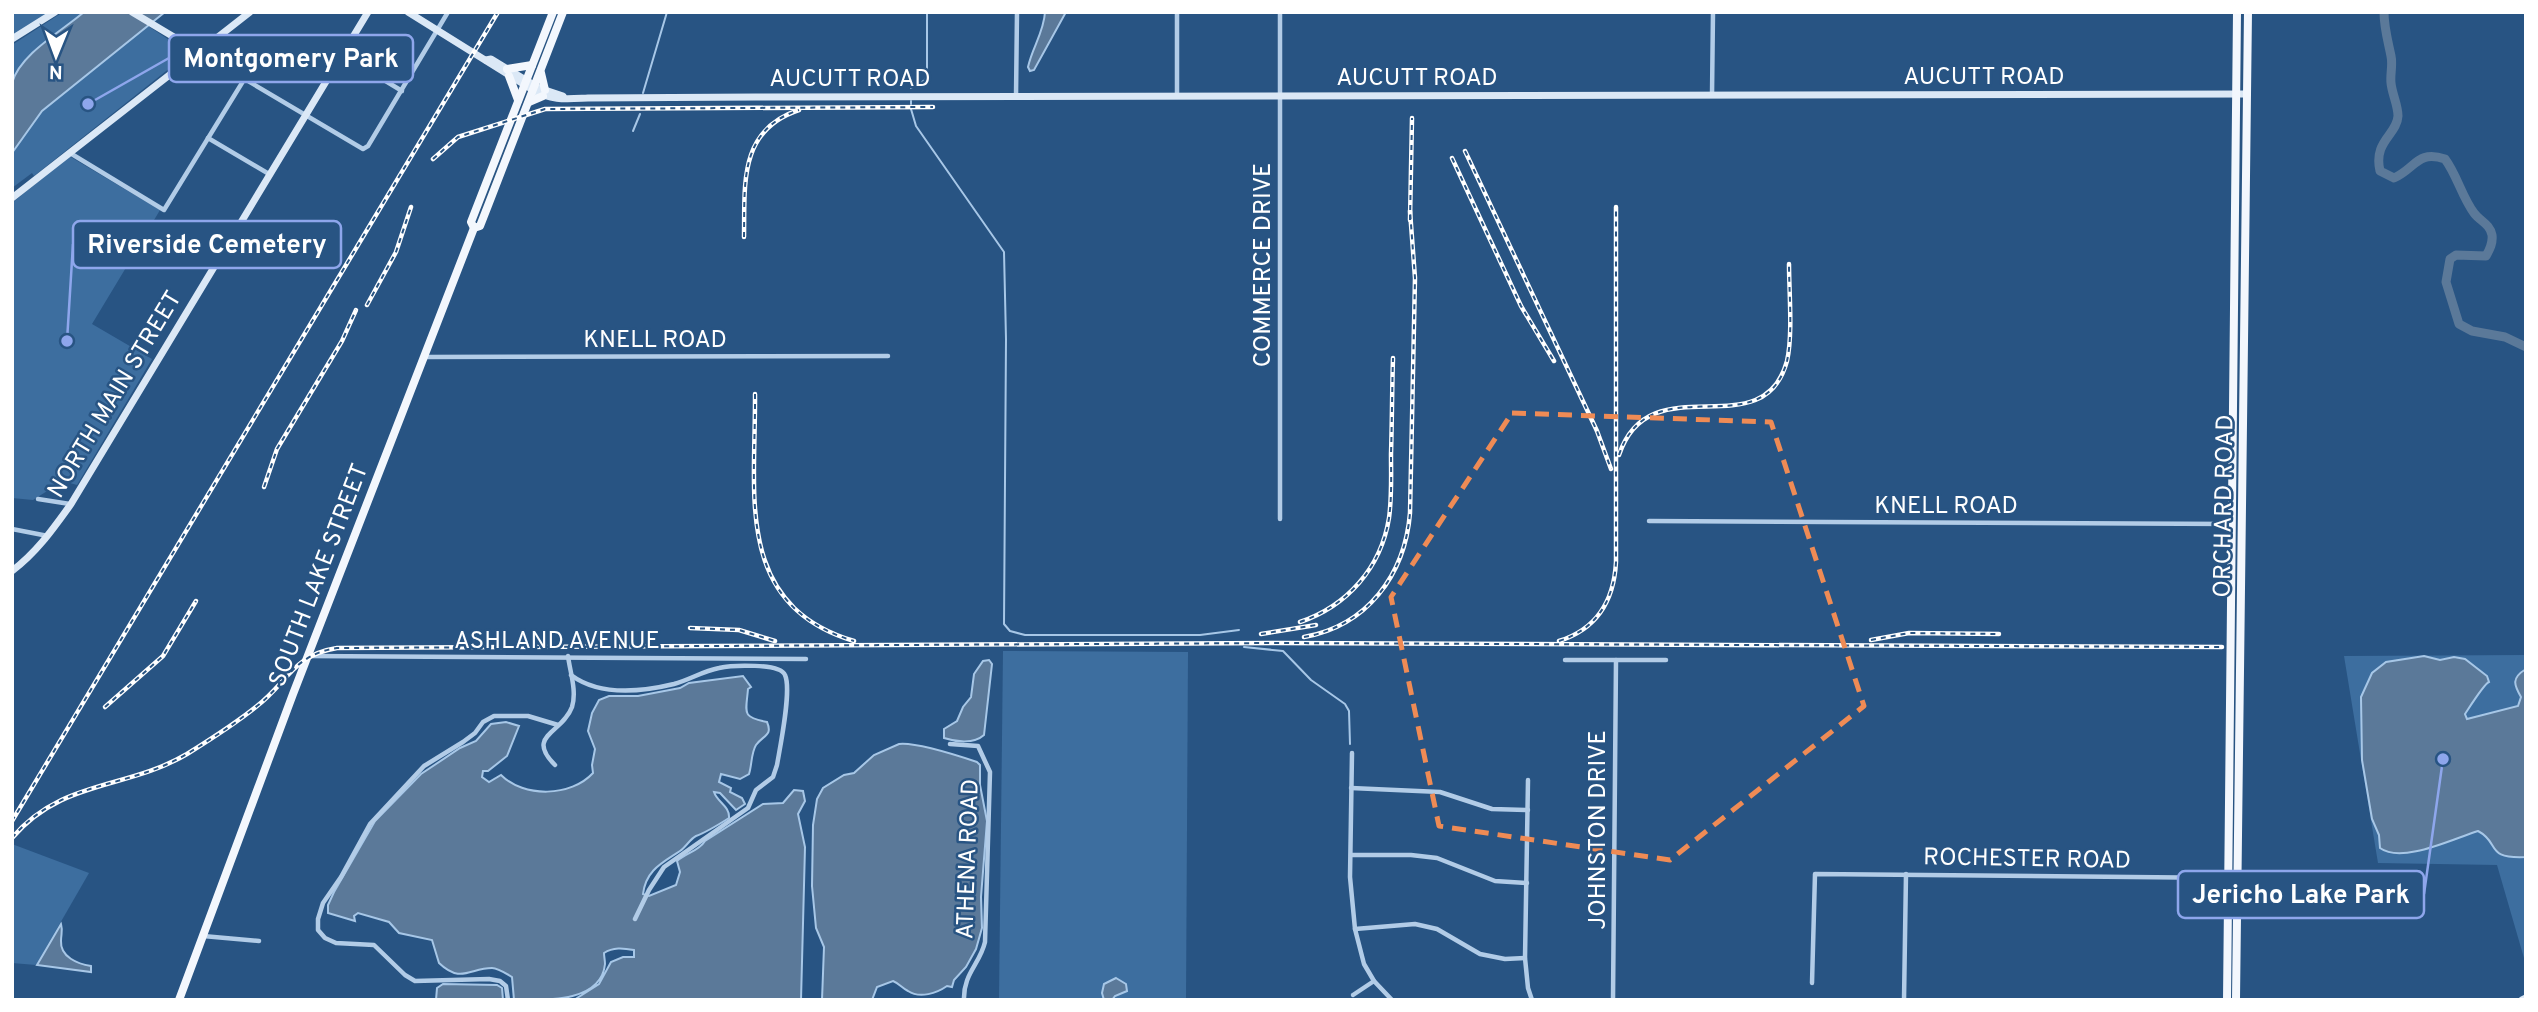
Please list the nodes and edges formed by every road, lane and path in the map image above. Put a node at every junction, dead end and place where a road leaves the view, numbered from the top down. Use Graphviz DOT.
graph roads {
  1 [pos="55,12"];
  2 [pos="132,12"];
  3 [pos="250,12"];
  4 [pos="368,12"];
  5 [pos="408,12"];
  6 [pos="448,12"];
  7 [pos="553,12"];
  8 [pos="563,12"];
  9 [pos="1017,12"];
  10 [pos="1177,12"];
  11 [pos="1280,12"];
  12 [pos="1713,12"];
  13 [pos="2237,12"];
  14 [pos="2248,12"];
  15 [pos="438,30"];
  16 [pos="12,39"];
  17 [pos="199,52"];
  18 [pos="256,55"];
  19 [pos="342,55"];
  20 [pos="532,65"];
  21 [pos="541,69"];
  22 [pos="508,73"];
  23 [pos="245,78"];
  24 [pos="525,83"];
  25 [pos="534,88"];
  26 [pos="402,91"];
  27 [pos="544,93"];
  28 [pos="2236,94"];
  29 [pos="2246,94"];
  30 [pos="1016,96"];
  31 [pos="1712,96"];
  32 [pos="1177,97"];
  33 [pos="1280,97"];
  34 [pos="519,100"];
  35 [pos="528,102"];
  36 [pos="305,114"];
  37 [pos="208,138"];
  38 [pos="69,152"];
  39 [pos="269,174"];
  40 [pos="12,198"];
  41 [pos="474,228"];
  42 [pos="888,356"];
  43 [pos="422,358"];
  44 [pos="38,499"];
  45 [pos="71,504"];
  46 [pos="1280,519"];
  47 [pos="1649,521"];
  48 [pos="2231,524"];
  49 [pos="2242,524"];
  50 [pos="12,529"];
  51 [pos="49,536"];
  52 [pos="12,571"];
  53 [pos="307,656"];
  54 [pos="568,656"];
  55 [pos="806,659"];
  56 [pos="1564,660"];
  57 [pos="1616,660"];
  58 [pos="1666,660"];
  59 [pos="571,675"];
  60 [pos="558,725"];
  61 [pos="950,744"];
  62 [pos="1352,753"];
  63 [pos="555,765"];
  64 [pos="1528,780"];
  65 [pos="1351,788"];
  66 [pos="1528,810"];
  67 [pos="1351,855"];
  68 [pos="1906,874"];
  69 [pos="2228,878"];
  70 [pos="2238,878"];
  71 [pos="1527,883"];
  72 [pos="635,919"];
  73 [pos="1354,929"];
  74 [pos="202,936"];
  75 [pos="259,941"];
  76 [pos="1525,958"];
  77 [pos="1374,981"];
  78 [pos="1812,983"];
  79 [pos="1353,995"];
  80 [pos="179,1000"];
  81 [pos="508,1000"];
  82 [pos="964,1000"];
  83 [pos="1392,1000"];
  84 [pos="1532,1000"];
  85 [pos="1613,1000"];
  86 [pos="1904,1000"];
  87 [pos="2227,1000"];
  88 [pos="2236,1000"];
  1 -- 16 [label="street"];
  2 -- 17 [label="street"];
  3 -- 17 [label="street"];
  4 -- 19 [label="street, NORTH MAIN STREET"];
  5 -- 15 [label="street, AUCUTT ROAD"];
  6 -- 15 [label="street"];
  7 -- 20 [label="main road, SOUTH LAKE STREET"];
  8 -- 21 [label="main road, SOUTH LAKE STREET"];
  9 -- 30 [label="street"];
  10 -- 32 [label="street"];
  11 -- 33 [label="street, COMMERCE DRIVE"];
  12 -- 31 [label="street"];
  13 -- 28 [label="main road, ORCHARD ROAD"];
  14 -- 29 [label="main road, ORCHARD ROAD"];
  15 -- 22 [label="street, AUCUTT ROAD"];
  15 -- 26 [label="street"];
  17 -- 23 [label="street"];
  17 -- 38 [label="street"];
  18 -- 23 [label="street"];
  19 -- 26 [label="street"];
  19 -- 36 [label="street, NORTH MAIN STREET"];
  20 -- 22 [label="main road"];
  20 -- 24 [label="main road, SOUTH LAKE STREET"];
  21 -- 25 [label="main road, SOUTH LAKE STREET"];
  21 -- 27 [label="main road"];
  22 -- 24 [label="street, AUCUTT ROAD"];
  22 -- 34 [label="main road"];
  23 -- 36 [label="street"];
  23 -- 37 [label="street"];
  24 -- 25 [label="street, AUCUTT ROAD"];
  24 -- 34 [label="main road, SOUTH LAKE STREET"];
  25 -- 27 [label="street, AUCUTT ROAD"];
  25 -- 35 [label="main road, SOUTH LAKE STREET"];
  26 -- 36 [label="street"];
  27 -- 30 [label="street, AUCUTT ROAD"];
  27 -- 35 [label="main road"];
  28 -- 29 [label="street, AUCUTT ROAD"];
  28 -- 31 [label="street, AUCUTT ROAD"];
  28 -- 48 [label="main road, ORCHARD ROAD"];
  29 -- 49 [label="main road, ORCHARD ROAD"];
  30 -- 32 [label="street, AUCUTT ROAD"];
  31 -- 33 [label="street, AUCUTT ROAD"];
  32 -- 33 [label="street, AUCUTT ROAD"];
  33 -- 46 [label="street, COMMERCE DRIVE"];
  34 -- 41 [label="main road, SOUTH LAKE STREET"];
  35 -- 41 [label="main road, SOUTH LAKE STREET"];
  36 -- 39 [label="street, NORTH MAIN STREET"];
  37 -- 38 [label="street"];
  37 -- 39 [label="street"];
  38 -- 40 [label="street"];
  39 -- 45 [label="street, NORTH MAIN STREET"];
  41 -- 43 [label="main road, SOUTH LAKE STREET"];
  42 -- 43 [label="street, KNELL ROAD"];
  43 -- 53 [label="main road, SOUTH LAKE STREET"];
  44 -- 45 [label="street"];
  45 -- 51 [label="street, NORTH MAIN STREET"];
  47 -- 48 [label="street, KNELL ROAD"];
  48 -- 49 [label="street, KNELL ROAD"];
  48 -- 69 [label="main road, ORCHARD ROAD"];
  49 -- 70 [label="main road, ORCHARD ROAD"];
  50 -- 51 [label="street"];
  51 -- 52 [label="street, NORTH MAIN STREET"];
  53 -- 54 [label="street, ASHLAND AVENUE"];
  53 -- 74 [label="main road, SOUTH LAKE STREET"];
  54 -- 55 [label="street, ASHLAND AVENUE"];
  54 -- 59 [label="street"];
  56 -- 57 [label="street"];
  57 -- 58 [label="street"];
  57 -- 85 [label="street, JOHNSTON DRIVE"];
  59 -- 60 [label="street"];
  59 -- 72 [label="street"];
  60 -- 63 [label="street"];
  60 -- 81 [label="street"];
  61 -- 82 [label="street, ATHENA ROAD"];
  62 -- 65 [label="street"];
  64 -- 66 [label="street"];
  65 -- 66 [label="street"];
  65 -- 67 [label="street"];
  66 -- 71 [label="street"];
  67 -- 71 [label="street"];
  67 -- 73 [label="street"];
  68 -- 69 [label="street, ROCHESTER ROAD"];
  68 -- 78 [label="street, ROCHESTER ROAD"];
  68 -- 86 [label="street"];
  69 -- 70 [label="street, ROCHESTER ROAD"];
  69 -- 87 [label="main road, ORCHARD ROAD"];
  70 -- 88 [label="main road, ORCHARD ROAD"];
  71 -- 76 [label="street"];
  73 -- 76 [label="street"];
  73 -- 77 [label="street"];
  74 -- 75 [label="street"];
  74 -- 80 [label="main road, SOUTH LAKE STREET"];
  76 -- 84 [label="street"];
  77 -- 79 [label="street"];
  77 -- 83 [label="street"];
}
